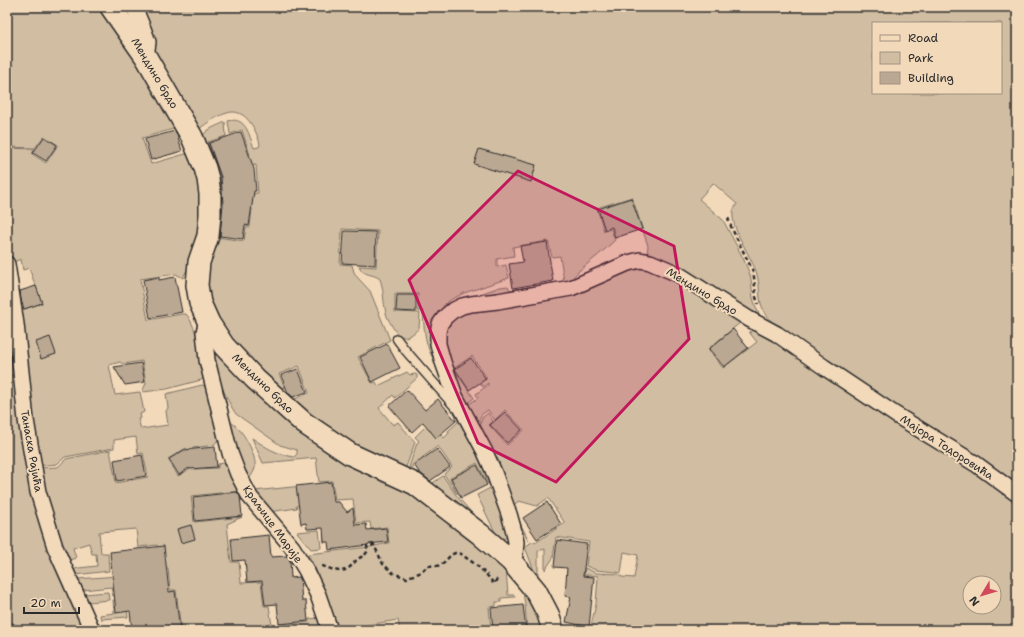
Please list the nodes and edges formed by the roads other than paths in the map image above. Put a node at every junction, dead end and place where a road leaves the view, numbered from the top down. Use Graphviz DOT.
graph roads {
  1 [pos="111,7"];
  2 [pos="134,7"];
  3 [pos="146,57"];
  4 [pos="7,264"];
  5 [pos="209,323"];
  6 [pos="397,339"];
  7 [pos="462,411"];
  8 [pos="896,415"];
  9 [pos="1017,494"];
  10 [pos="508,559"];
  11 [pos="92,630"];
  12 [pos="330,630"];
  13 [pos="552,630"];
  1 -- 3 [label="street, Мендино брдо"];
  2 -- 3 [label="street"];
  3 -- 5 [label="street, Мендино брдо"];
  4 -- 11 [label="street, Танаска Рајића"];
  5 -- 10 [label="street, Мендино брдо"];
  5 -- 12 [label="street, Краљице Марије"];
  6 -- 7 [label="lane, Мендино брдо"];
  7 -- 8 [label="street, Мендино брдо"];
  7 -- 10 [label="street, Мендино брдо"];
  8 -- 9 [label="street, Мајора Тодоровића"];
  10 -- 13 [label="street, Мендино брдо"];
}
